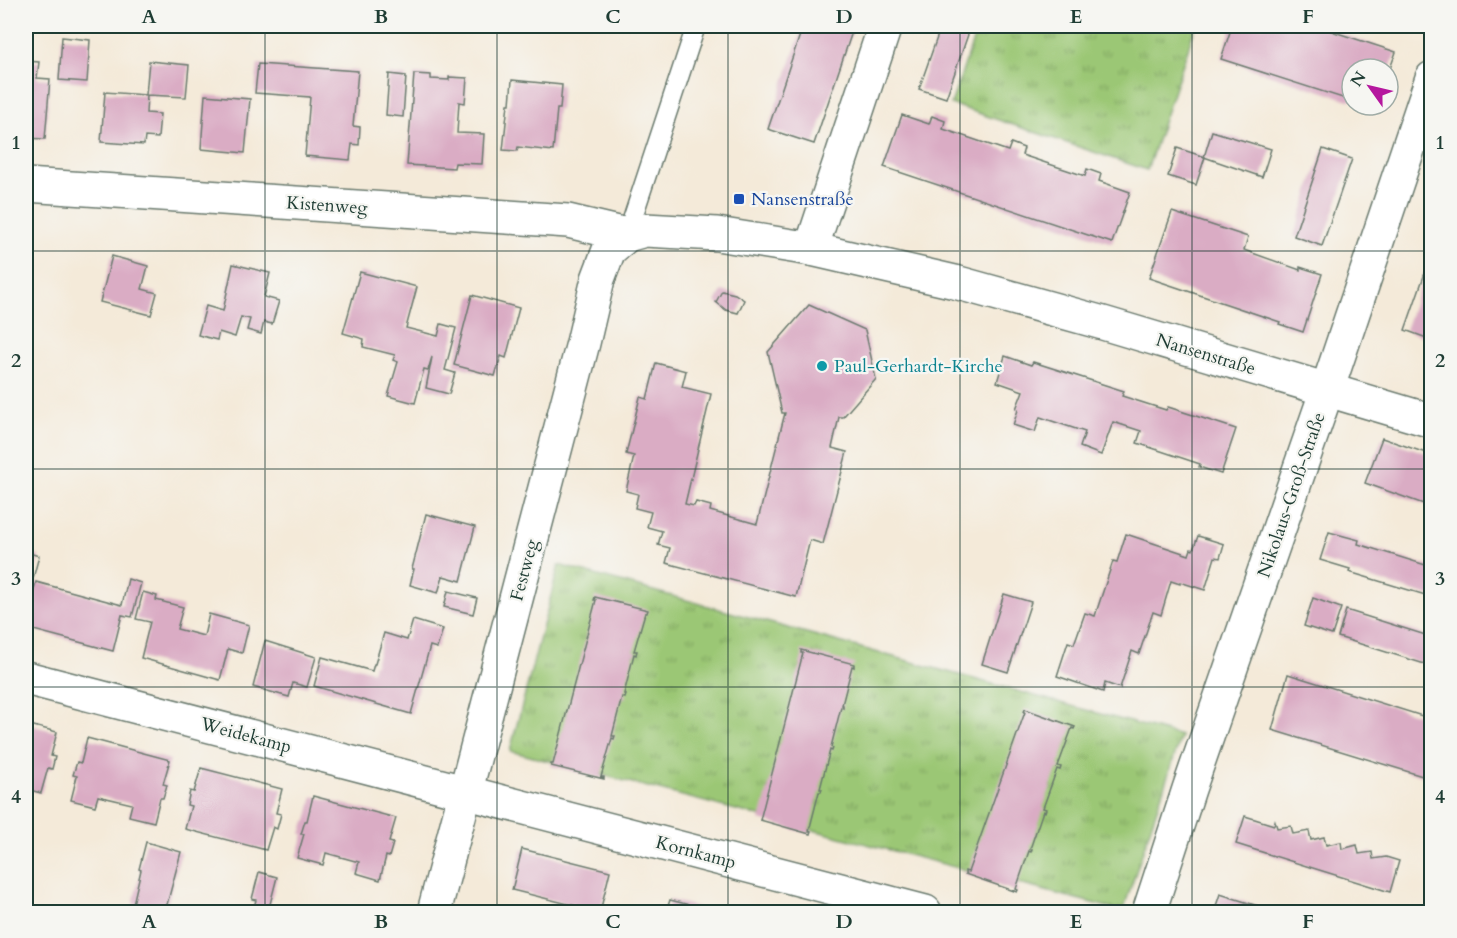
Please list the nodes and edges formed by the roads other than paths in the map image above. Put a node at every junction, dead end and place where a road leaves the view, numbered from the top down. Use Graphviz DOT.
graph roads {
  1 [pos="696,26"];
  2 [pos="885,26"];
  3 [pos="1431,78"];
  4 [pos="26,185"];
  5 [pos="627,235"];
  6 [pos="812,249"];
  7 [pos="1327,390"];
  8 [pos="1431,421"];
  9 [pos="26,678"];
  10 [pos="466,793"];
  11 [pos="434,912"];
  12 [pos="925,912"];
  13 [pos="1149,912"];
  1 -- 5 [label="lane"];
  2 -- 6 [label="street"];
  3 -- 7 [label="street, Nikolaus-Groß-Straße"];
  4 -- 5 [label="street, Kistenweg"];
  5 -- 6 [label="street, Nansenstraße"];
  5 -- 10 [label="street, Festweg"];
  6 -- 7 [label="street, Nansenstraße"];
  7 -- 8 [label="street, Nansenstraße"];
  7 -- 13 [label="street, Nikolaus-Groß-Straße"];
  9 -- 10 [label="street, Weidekamp"];
  10 -- 11 [label="street, Festweg"];
  10 -- 12 [label="street, Kornkamp"];
}
